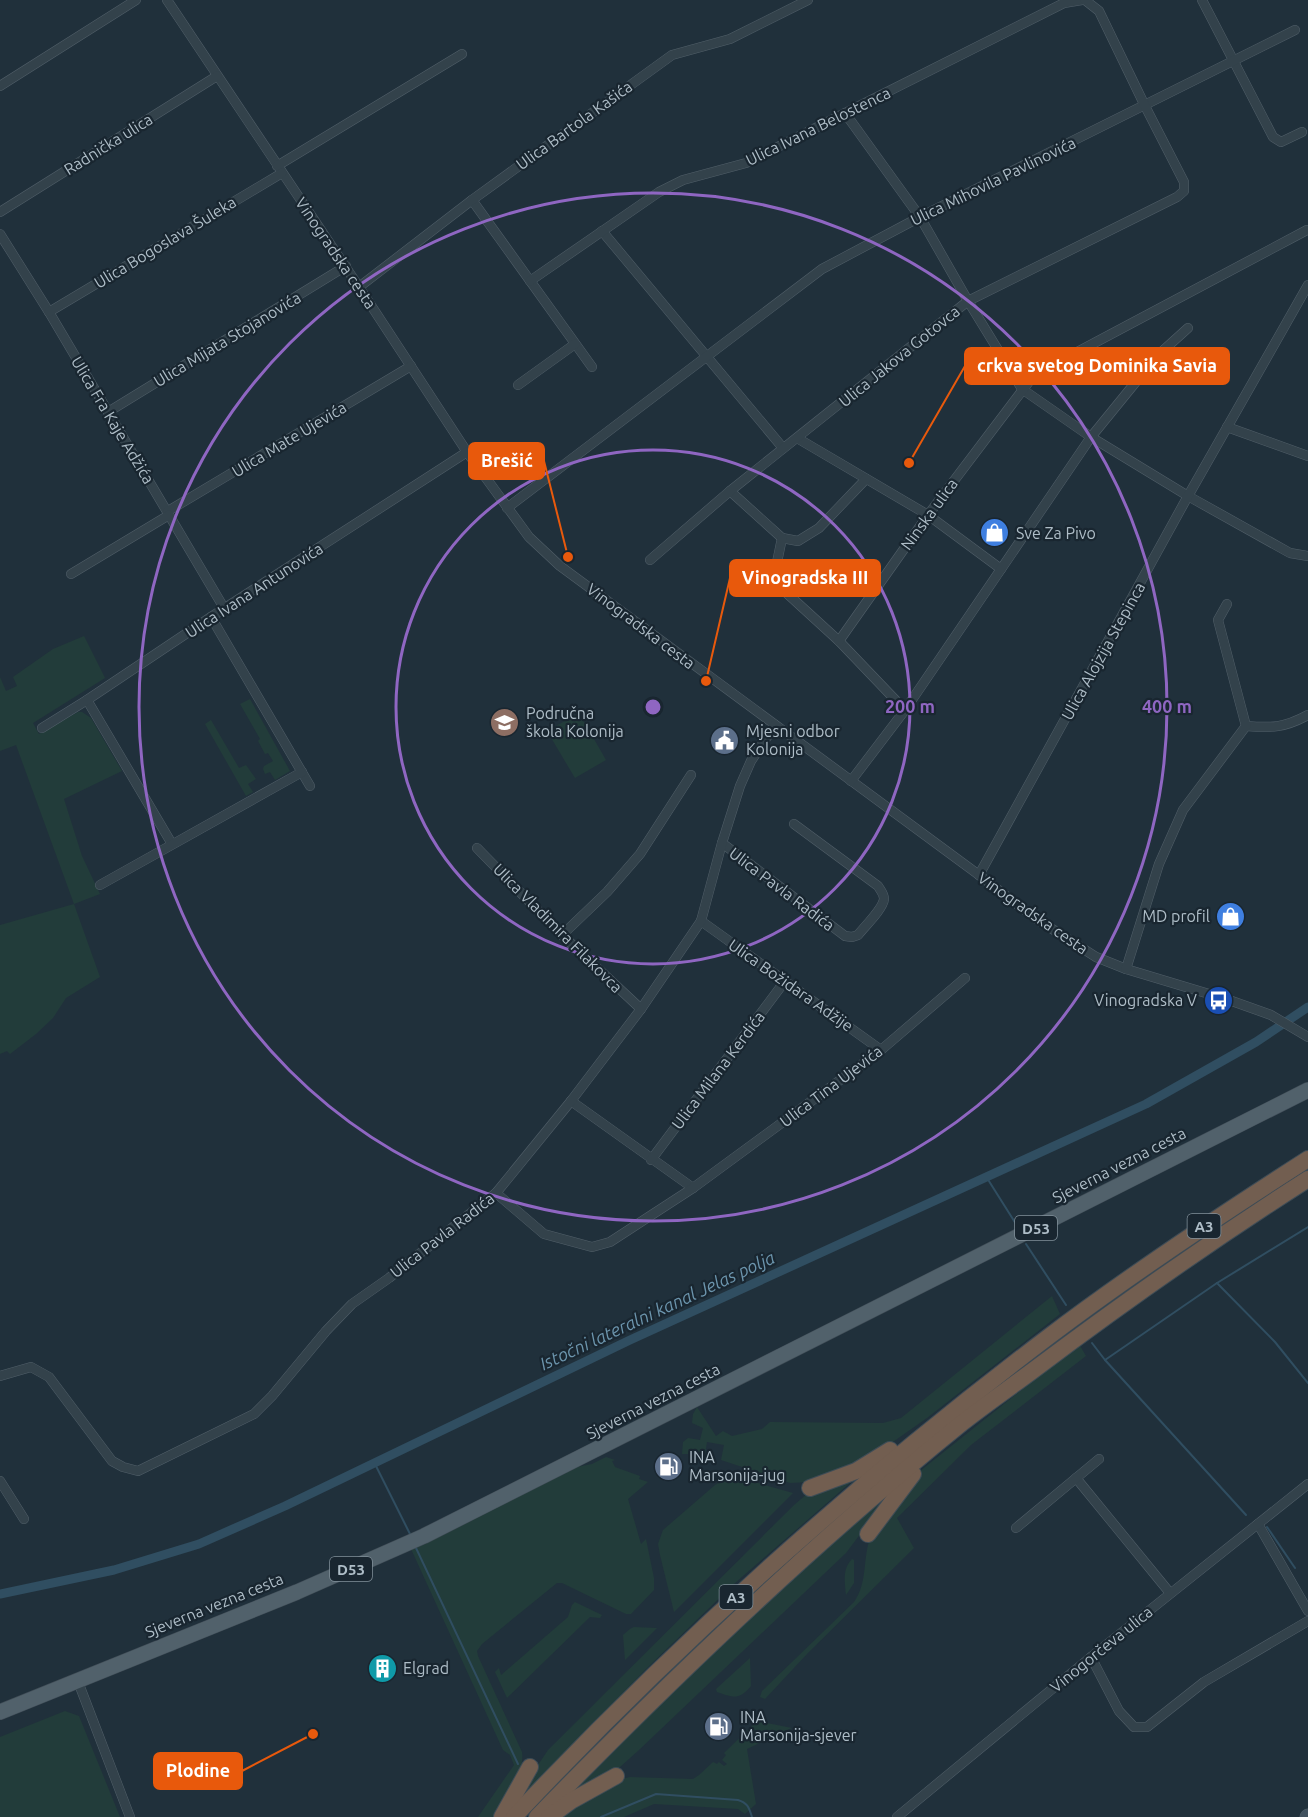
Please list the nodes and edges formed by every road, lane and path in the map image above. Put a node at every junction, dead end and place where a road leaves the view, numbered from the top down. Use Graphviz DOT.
graph roads {
  1 [pos="136,0"];
  2 [pos="167,0"];
  3 [pos="808,0"];
  4 [pos="1084,0"];
  5 [pos="1202,0"];
  6 [pos="1295,30"];
  7 [pos="462,54"];
  8 [pos="1233,62"];
  9 [pos="217,76"];
  10 [pos="0,86"];
  11 [pos="1145,106"];
  12 [pos="845,113"];
  13 [pos="1302,132"];
  14 [pos="279,169"];
  15 [pos="1177,197"];
  16 [pos="472,200"];
  17 [pos="0,212"];
  18 [pos="920,217"];
  19 [pos="1307,230"];
  20 [pos="602,231"];
  21 [pos="0,234"];
  22 [pos="346,266"];
  23 [pos="530,281"];
  24 [pos="1308,285"];
  25 [pos="359,287"];
  26 [pos="968,302"];
  27 [pos="49,312"];
  28 [pos="1188,328"];
  29 [pos="575,344"];
  30 [pos="707,357"];
  31 [pos="411,366"];
  32 [pos="592,368"];
  33 [pos="518,385"];
  34 [pos="1022,389"];
  35 [pos="108,411"];
  36 [pos="1227,428"];
  37 [pos="1091,437"];
  38 [pos="797,438"];
  39 [pos="783,448"];
  40 [pos="467,452"];
  41 [pos="1308,456"];
  42 [pos="866,479"];
  43 [pos="730,491"];
  44 [pos="1188,496"];
  45 [pos="507,507"];
  46 [pos="168,513"];
  47 [pos="928,515"];
  48 [pos="782,538"];
  49 [pos="1308,556"];
  50 [pos="650,560"];
  51 [pos="1001,569"];
  52 [pos="71,574"];
  53 [pos="1227,604"];
  54 [pos="224,608"];
  55 [pos="211,617"];
  56 [pos="839,642"];
  57 [pos="87,700"];
  58 [pos="905,710"];
  59 [pos="1308,715"];
  60 [pos="775,725"];
  61 [pos="1246,726"];
  62 [pos="42,728"];
  63 [pos="302,772"];
  64 [pos="691,775"];
  65 [pos="851,782"];
  66 [pos="310,786"];
  67 [pos="794,824"];
  68 [pos="722,843"];
  69 [pos="172,844"];
  70 [pos="477,848"];
  71 [pos="979,875"];
  72 [pos="100,885"];
  73 [pos="701,921"];
  74 [pos="561,935"];
  75 [pos="1126,969"];
  76 [pos="965,978"];
  77 [pos="785,981"];
  78 [pos="641,1009"];
  79 [pos="1308,1037"];
  80 [pos="881,1050"];
  81 [pos="1308,1090"];
  82 [pos="572,1101"];
  83 [pos="1308,1159"];
  84 [pos="651,1160"];
  85 [pos="1308,1179"];
  86 [pos="693,1188"];
  87 [pos="496,1193"];
  88 [pos="0,1376"];
  89 [pos="974,1394"];
  90 [pos="963,1422"];
  91 [pos="1099,1459"];
  92 [pos="1076,1478"];
  93 [pos="0,1481"];
  94 [pos="1308,1484"];
  95 [pos="810,1488"];
  96 [pos="24,1519"];
  97 [pos="1258,1524"];
  98 [pos="1016,1528"];
  99 [pos="868,1533"];
  100 [pos="1170,1593"];
  101 [pos="1308,1611"];
  102 [pos="1308,1620"];
  103 [pos="1091,1657"];
  104 [pos="77,1680"];
  105 [pos="0,1712"];
  106 [pos="530,1767"];
  107 [pos="616,1776"];
  108 [pos="130,1817"];
  109 [pos="502,1817"];
  110 [pos="514,1817"];
  111 [pos="537,1817"];
  112 [pos="549,1817"];
  113 [pos="897,1817"];
  1 -- 10 [label="street"];
  2 -- 9 [label="street, Vinogradska cesta"];
  3 -- 16 [label="street, Ulica Bartola Kašića"];
  4 -- 11 [label="street, Ulica Ivana Belostenca"];
  4 -- 12 [label="street, Ulica Ivana Belostenca"];
  5 -- 8 [label="street"];
  6 -- 8 [label="street, Ulica Mihovila Pavlinovića"];
  7 -- 14 [label="street, Ulica Bogoslava Šuleka"];
  8 -- 11 [label="street, Ulica Mihovila Pavlinovića"];
  8 -- 13 [label="street"];
  9 -- 14 [label="street, Vinogradska cesta"];
  9 -- 17 [label="street, Radnička ulica"];
  11 -- 15 [label="street, Ulica Ivana Belostenca"];
  11 -- 18 [label="street, Ulica Mihovila Pavlinovića"];
  12 -- 18 [label="street"];
  12 -- 20 [label="street, Ulica Ivana Belostenca"];
  14 -- 22 [label="street, Vinogradska cesta"];
  14 -- 27 [label="street, Ulica Bogoslava Šuleka"];
  15 -- 26 [label="street, Ulica Jakova Gotovca"];
  16 -- 23 [label="street"];
  16 -- 25 [label="street, Ulica Bartola Kašića"];
  18 -- 26 [label="street"];
  18 -- 30 [label="street, Ulica Mihovila Pavlinovića"];
  19 -- 34 [label="street, Ninska ulica"];
  20 -- 23 [label="street, Ulica Ivana Belostenca"];
  20 -- 30 [label="street"];
  21 -- 27 [label="street, Ulica Fra Kaje Adžića"];
  22 -- 25 [label="street, Vinogradska cesta"];
  22 -- 35 [label="street, Ulica Mijata Stojanovića"];
  23 -- 29 [label="street"];
  24 -- 36 [label="street, Ulica Alojzija Stepinca"];
  25 -- 31 [label="street, Vinogradska cesta"];
  26 -- 34 [label="street"];
  26 -- 38 [label="street, Ulica Jakova Gotovca"];
  27 -- 35 [label="street, Ulica Fra Kaje Adžića"];
  28 -- 37 [label="street"];
  29 -- 32 [label="street"];
  29 -- 33 [label="street"];
  30 -- 39 [label="street"];
  30 -- 45 [label="street, Ulica Mihovila Pavlinovića"];
  31 -- 40 [label="street, Vinogradska cesta"];
  31 -- 46 [label="street, Ulica Mate Ujevića"];
  34 -- 37 [label="street"];
  34 -- 47 [label="street, Ninska ulica"];
  35 -- 46 [label="street, Ulica Fra Kaje Adžića"];
  36 -- 41 [label="street"];
  36 -- 44 [label="street, Ulica Alojzija Stepinca"];
  37 -- 44 [label="street"];
  37 -- 51 [label="street"];
  38 -- 39 [label="street, Ulica Jakova Gotovca"];
  38 -- 42 [label="street"];
  39 -- 43 [label="street, Ulica Jakova Gotovca"];
  40 -- 45 [label="street, Vinogradska cesta"];
  40 -- 54 [label="street, Ulica Ivana Antunovića"];
  42 -- 47 [label="street"];
  42 -- 48 [label="street"];
  43 -- 48 [label="street"];
  43 -- 50 [label="street, Ulica Jakova Gotovca"];
  44 -- 49 [label="street"];
  44 -- 71 [label="street, Ulica Alojzija Stepinca"];
  45 -- 60 [label="street, Vinogradska cesta"];
  46 -- 52 [label="street, Ulica Mate Ujevića"];
  46 -- 54 [label="street, Ulica Fra Kaje Adžića"];
  47 -- 51 [label="street"];
  47 -- 56 [label="street, Ninska ulica"];
  48 -- 56 [label="street"];
  51 -- 58 [label="street"];
  53 -- 61 [label="street"];
  54 -- 55 [label="street, Ulica Ivana Antunovića"];
  55 -- 57 [label="street, Ulica Ivana Antunovića"];
  55 -- 63 [label="street"];
  56 -- 58 [label="street"];
  57 -- 62 [label="street, Ulica Ivana Antunovića"];
  57 -- 69 [label="street"];
  58 -- 65 [label="street"];
  59 -- 61 [label="street"];
  60 -- 65 [label="street, Vinogradska cesta"];
  60 -- 68 [label="street, Ulica Pavla Radića"];
  61 -- 75 [label="street"];
  63 -- 66 [label="street"];
  63 -- 69 [label="street"];
  64 -- 74 [label="street"];
  65 -- 71 [label="street, Vinogradska cesta"];
  67 -- 68 [label="street, Ulica Pavla Radića"];
  68 -- 73 [label="street, Ulica Pavla Radića"];
  69 -- 72 [label="street"];
  70 -- 74 [label="street, Ulica Vladimira Filakovca"];
  71 -- 75 [label="street, Vinogradska cesta"];
  73 -- 77 [label="street, Ulica Božidara Adžije"];
  73 -- 78 [label="street, Ulica Pavla Radića"];
  74 -- 78 [label="street, Ulica Vladimira Filakovca"];
  75 -- 79 [label="street, Vinogradska cesta"];
  76 -- 80 [label="street, Ulica Tina Ujevića"];
  77 -- 80 [label="street, Ulica Božidara Adžije"];
  77 -- 84 [label="street, Ulica Milana Kerdića"];
  78 -- 82 [label="street, Ulica Pavla Radića"];
  80 -- 86 [label="street, Ulica Tina Ujevića"];
  81 -- 104 [label="main road, Sjeverna vezna cesta / D53"];
  82 -- 84 [label="street"];
  82 -- 87 [label="street, Ulica Pavla Radića"];
  83 -- 89 [label="highway, A3"];
  84 -- 86 [label="street"];
  85 -- 90 [label="highway, A3"];
  86 -- 87 [label="street, Ulica Tina Ujevića"];
  87 -- 88 [label="street, Ulica Pavla Radića"];
  89 -- 95 [label="highway"];
  89 -- 110 [label="highway, A3"];
  90 -- 99 [label="highway"];
  90 -- 111 [label="highway, A3"];
  91 -- 92 [label="street"];
  92 -- 98 [label="street"];
  92 -- 100 [label="street"];
  93 -- 96 [label="street"];
  94 -- 97 [label="street, Vinogorčeva ulica"];
  97 -- 100 [label="street, Vinogorčeva ulica"];
  97 -- 101 [label="street"];
  100 -- 103 [label="street, Vinogorčeva ulica"];
  102 -- 103 [label="street"];
  103 -- 113 [label="street, Vinogorčeva ulica"];
  104 -- 105 [label="main road, Sjeverna vezna cesta / D53"];
  104 -- 108 [label="street"];
  106 -- 109 [label="highway"];
  107 -- 112 [label="highway"];
}
